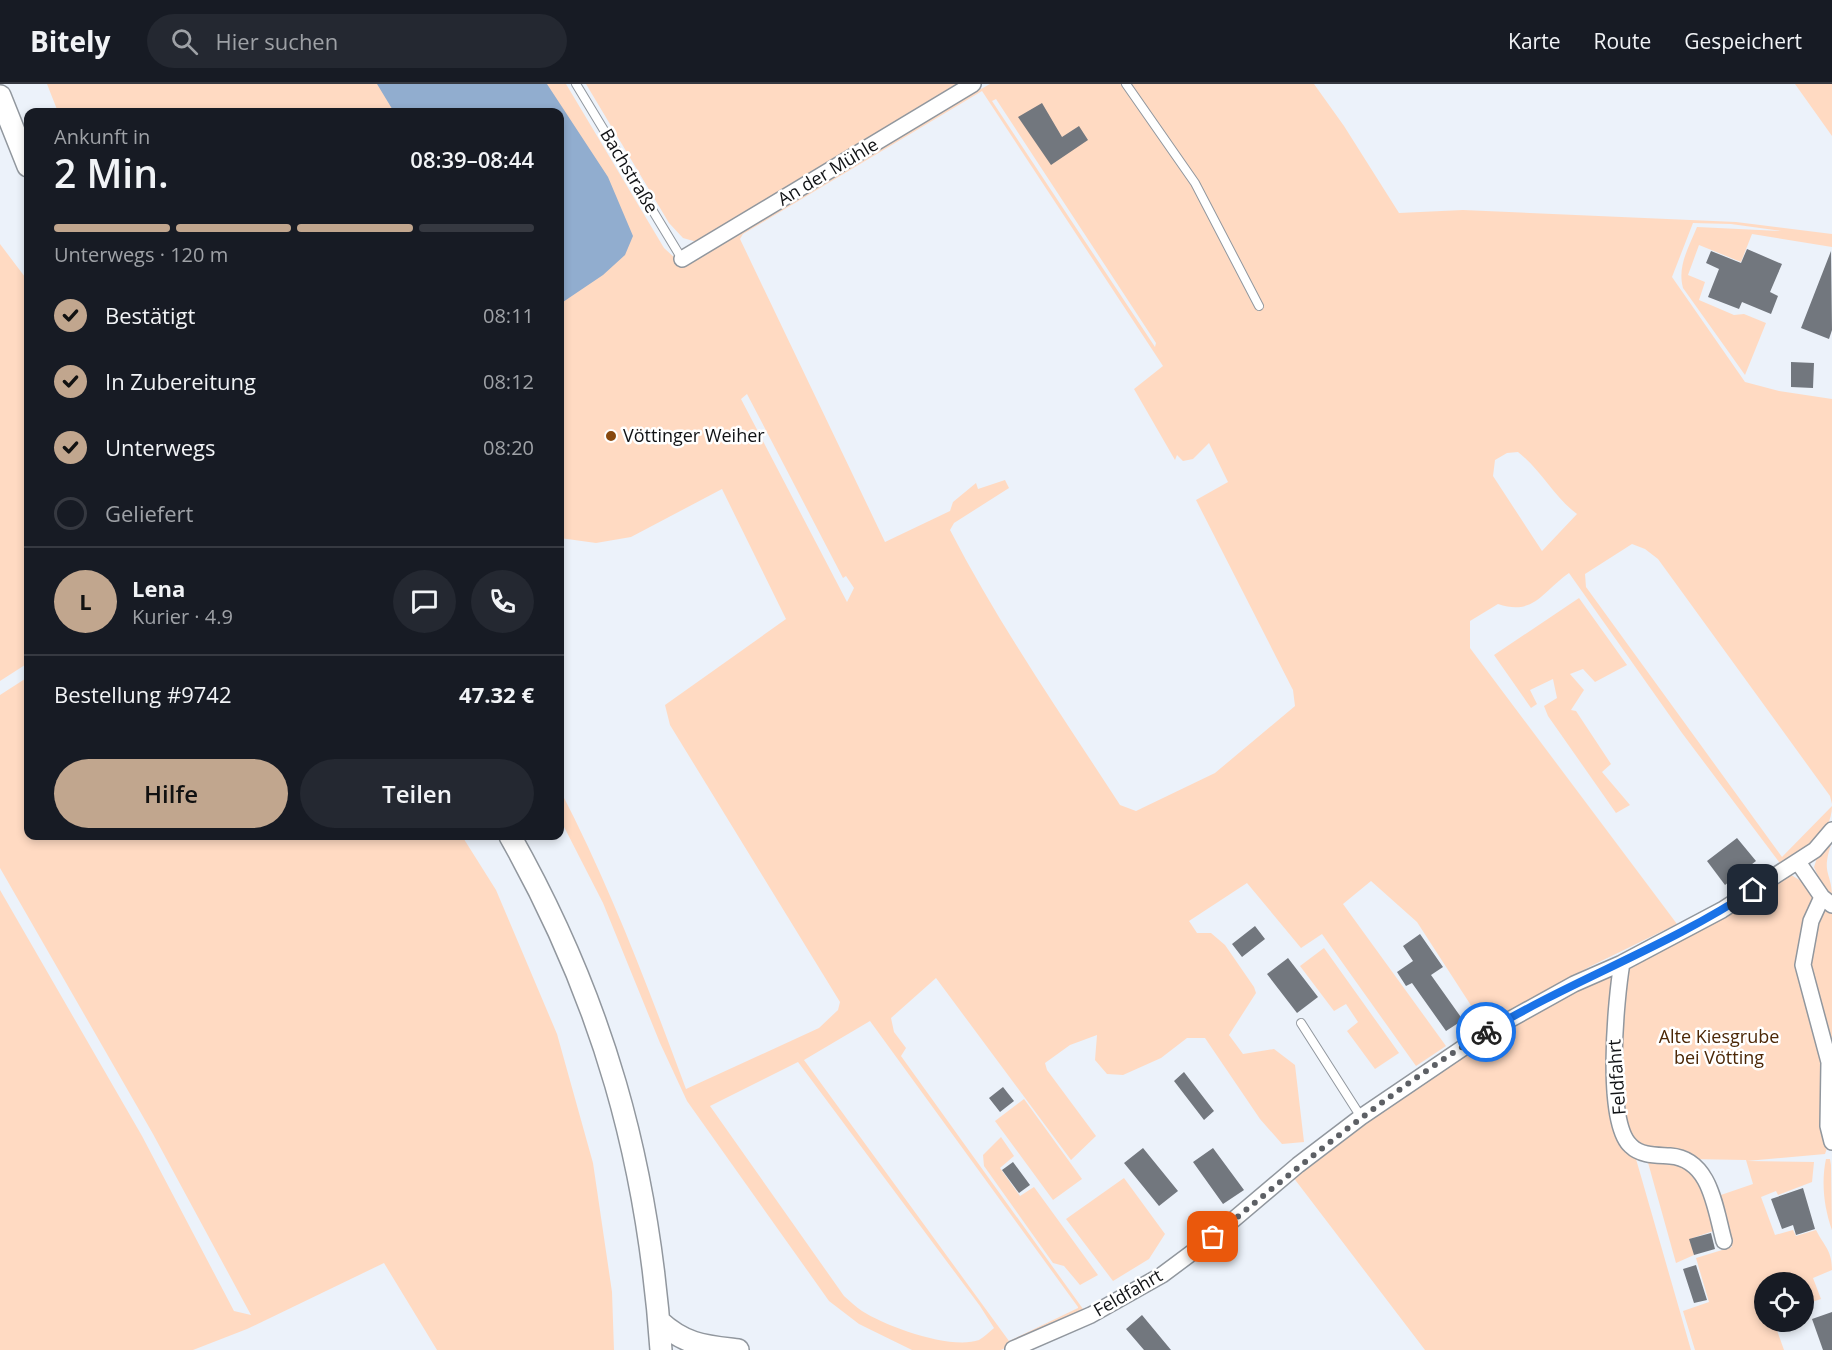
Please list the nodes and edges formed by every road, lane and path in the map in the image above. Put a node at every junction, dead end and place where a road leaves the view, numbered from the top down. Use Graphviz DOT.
graph roads {
  1 [pos="576,84"];
  2 [pos="972,84"];
  3 [pos="1126,84"];
  4 [pos="0,96"];
  5 [pos="24,156"];
  6 [pos="682,259"];
  7 [pos="1259,306"];
  8 [pos="1832,830"];
  9 [pos="512,840"];
  10 [pos="1798,862"];
  11 [pos="1827,901"];
  12 [pos="1622,963"];
  13 [pos="1301,1023"];
  14 [pos="1361,1117"];
  15 [pos="1832,1142"];
  16 [pos="1724,1241"];
  17 [pos="659,1322"];
  18 [pos="1013,1349"];
  19 [pos="661,1350"];
  20 [pos="738,1350"];
  1 -- 6 [label="lane, Bachstraße"];
  2 -- 6 [label="street, An der Mühle"];
  3 -- 7 [label="lane"];
  4 -- 5 [label="main road"];
  8 -- 10 [label="street, Feldfahrt"];
  9 -- 17 [label="main road"];
  10 -- 11 [label="street"];
  10 -- 12 [label="street, Feldfahrt"];
  11 -- 15 [label="street"];
  12 -- 14 [label="street, Feldfahrt"];
  12 -- 16 [label="street, Feldfahrt"];
  13 -- 14 [label="lane"];
  14 -- 18 [label="street, Feldfahrt"];
  17 -- 19 [label="main road"];
  17 -- 20 [label="main road"];
}
